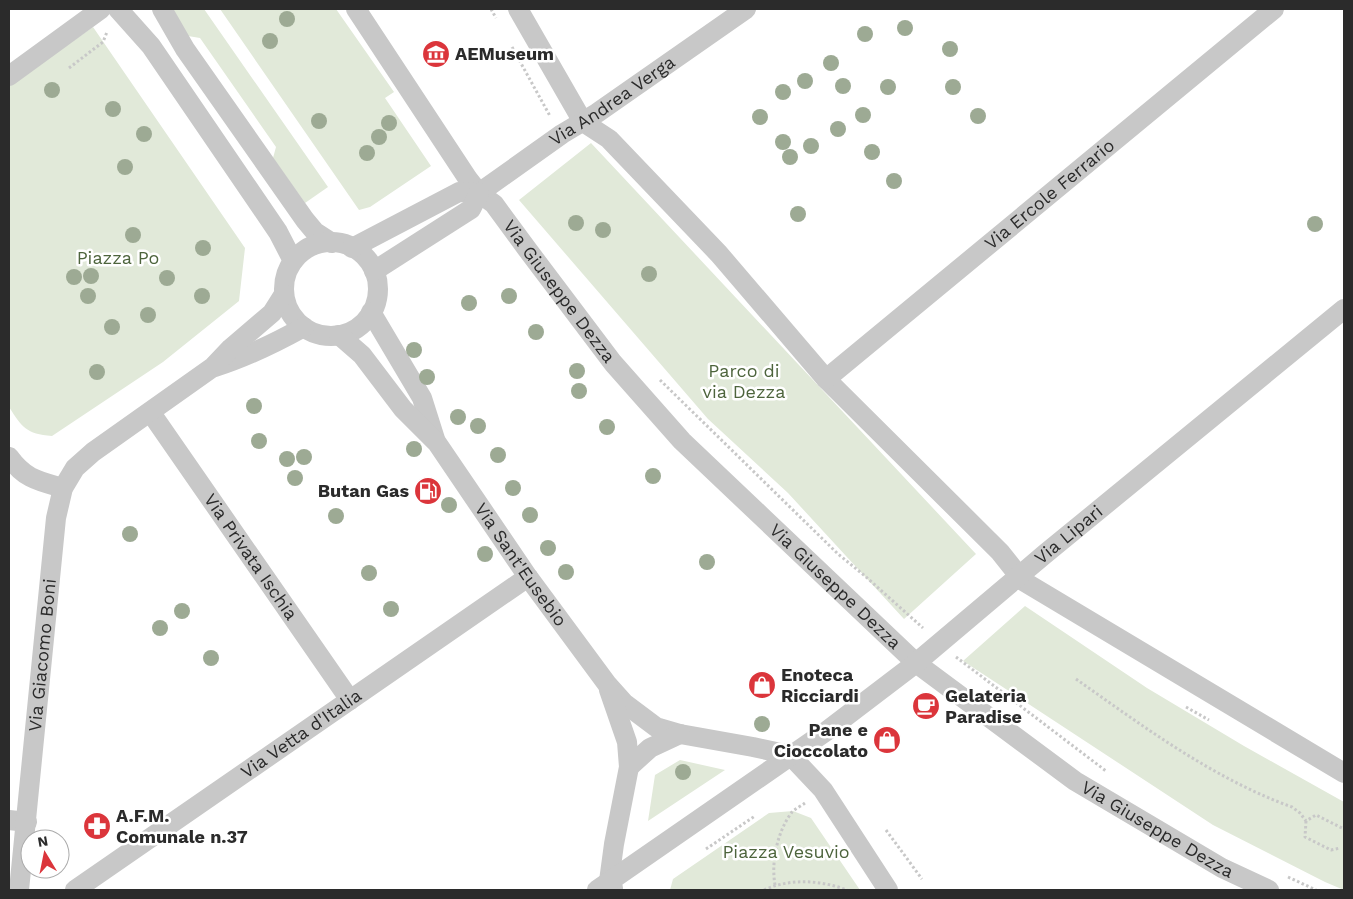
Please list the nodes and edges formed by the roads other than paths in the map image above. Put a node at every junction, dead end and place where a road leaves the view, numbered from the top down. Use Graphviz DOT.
graph roads {
  1 [pos="101,9"];
  2 [pos="118,9"];
  3 [pos="162,9"];
  4 [pos="356,9"];
  5 [pos="518,9"];
  6 [pos="746,9"];
  7 [pos="1274,9"];
  8 [pos="9,76"];
  9 [pos="583,122"];
  10 [pos="479,193"];
  11 [pos="332,243"];
  12 [pos="352,248"];
  13 [pos="294,261"];
  14 [pos="374,271"];
  15 [pos="284,294"];
  16 [pos="1344,309"];
  17 [pos="371,312"];
  18 [pos="304,328"];
  19 [pos="340,335"];
  20 [pos="213,367"];
  21 [pos="826,380"];
  22 [pos="151,413"];
  23 [pos="436,443"];
  24 [pos="9,457"];
  25 [pos="63,488"];
  26 [pos="1019,576"];
  27 [pos="528,577"];
  28 [pos="916,663"];
  29 [pos="607,684"];
  30 [pos="350,700"];
  31 [pos="680,734"];
  32 [pos="790,755"];
  33 [pos="1340,766"];
  34 [pos="629,767"];
  35 [pos="18,821"];
  36 [pos="607,887"];
  37 [pos="19,890"];
  38 [pos="75,890"];
  39 [pos="888,890"];
  40 [pos="1269,890"];
  1 -- 8 [label="street"];
  2 -- 13 [label="street"];
  3 -- 11 [label="street"];
  4 -- 10 [label="street"];
  5 -- 9 [label="street"];
  6 -- 9 [label="street, Via Andrea Verga"];
  7 -- 21 [label="street, Via Ercole Ferrario"];
  9 -- 10 [label="street, Via Andrea Verga"];
  9 -- 21 [label="street"];
  10 -- 12 [label="street"];
  10 -- 14 [label="street"];
  10 -- 28 [label="street, Via Giuseppe Dezza"];
  11 -- 12 [label="street"];
  11 -- 13 [label="street"];
  12 -- 14 [label="street"];
  13 -- 15 [label="street"];
  14 -- 17 [label="street"];
  15 -- 18 [label="street"];
  15 -- 20 [label="street"];
  16 -- 26 [label="street, Via Lipari"];
  17 -- 19 [label="street"];
  17 -- 23 [label="street, Via Sant'Eusebio"];
  18 -- 19 [label="street"];
  18 -- 20 [label="street"];
  19 -- 23 [label="street, Via Sant'Eusebio"];
  20 -- 22 [label="street"];
  21 -- 26 [label="street"];
  22 -- 25 [label="street"];
  22 -- 30 [label="street, Via Privata Ischia"];
  23 -- 27 [label="street, Via Sant'Eusebio"];
  24 -- 25 [label="street"];
  25 -- 35 [label="street, Via Giacomo Boni"];
  26 -- 28 [label="street, Via Lipari"];
  26 -- 33 [label="street"];
  27 -- 29 [label="street, Via Sant'Eusebio"];
  27 -- 30 [label="street, Via Vetta d'Italia"];
  28 -- 32 [label="street, Via Lipari"];
  28 -- 40 [label="street, Via Giuseppe Dezza"];
  29 -- 31 [label="street"];
  29 -- 34 [label="street"];
  30 -- 38 [label="street, Via Vetta d'Italia"];
  31 -- 32 [label="street"];
  31 -- 34 [label="street"];
  32 -- 36 [label="street"];
  32 -- 39 [label="street"];
  34 -- 36 [label="street"];
  35 -- 37 [label="street, Via Giacomo Boni"];
}
